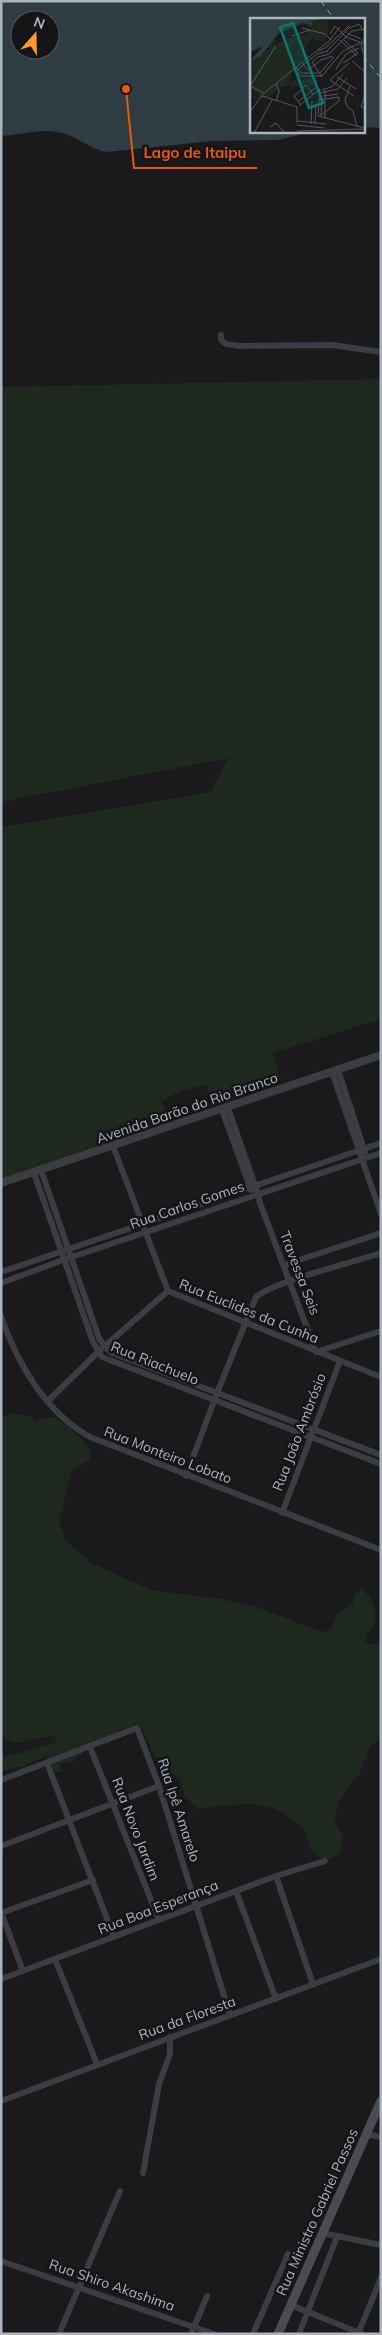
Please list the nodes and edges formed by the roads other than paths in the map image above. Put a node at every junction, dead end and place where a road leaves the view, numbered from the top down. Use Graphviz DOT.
graph roads {
  1 [pos="221,335"];
  2 [pos="381,352"];
  3 [pos="381,1055"];
  4 [pos="335,1071"];
  5 [pos="225,1109"];
  6 [pos="381,1143"];
  7 [pos="113,1146"];
  8 [pos="361,1150"];
  9 [pos="381,1153"];
  10 [pos="365,1159"];
  11 [pos="37,1171"];
  12 [pos="1,1184"];
  13 [pos="253,1187"];
  14 [pos="256,1195"];
  15 [pos="381,1214"];
  16 [pos="143,1223"];
  17 [pos="146,1232"];
  18 [pos="381,1233"];
  19 [pos="67,1249"];
  20 [pos="60,1251"];
  21 [pos="381,1253"];
  22 [pos="70,1258"];
  23 [pos="63,1260"];
  24 [pos="284,1265"];
  25 [pos="1,1272"];
  26 [pos="290,1282"];
  27 [pos="1,1283"];
  28 [pos="168,1291"];
  29 [pos="1,1316"];
  30 [pos="246,1322"];
  31 [pos="381,1331"];
  32 [pos="105,1347"];
  33 [pos="98,1352"];
  34 [pos="316,1352"];
  35 [pos="340,1361"];
  36 [pos="381,1377"];
  37 [pos="217,1393"];
  38 [pos="214,1400"];
  39 [pos="48,1401"];
  40 [pos="312,1429"];
  41 [pos="309,1437"];
  42 [pos="381,1455"];
  43 [pos="381,1464"];
  44 [pos="186,1476"];
  45 [pos="282,1512"];
  46 [pos="381,1550"];
  47 [pos="90,1747"];
  48 [pos="47,1763"];
  49 [pos="1,1780"];
  50 [pos="159,1786"];
  51 [pos="113,1804"];
  52 [pos="69,1820"];
  53 [pos="1,1846"];
  54 [pos="325,1861"];
  55 [pos="276,1876"];
  56 [pos="93,1880"];
  57 [pos="236,1891"];
  58 [pos="197,1905"];
  59 [pos="1,1913"];
  60 [pos="158,1920"];
  61 [pos="114,1937"];
  62 [pos="381,1958"];
  63 [pos="55,1959"];
  64 [pos="22,1971"];
  65 [pos="1,1979"];
  66 [pos="313,1984"];
  67 [pos="276,1999"];
  68 [pos="230,2015"];
  69 [pos="170,2037"];
  70 [pos="97,2064"];
  71 [pos="1,2101"];
  72 [pos="381,2101"];
  73 [pos="366,2134"];
  74 [pos="381,2137"];
  75 [pos="143,2173"];
  76 [pos="120,2191"];
  77 [pos="322,2233"];
  78 [pos="337,2237"];
  79 [pos="381,2245"];
  80 [pos="288,2254"];
  81 [pos="1,2261"];
  82 [pos="381,2278"];
  83 [pos="79,2287"];
  84 [pos="207,2296"];
  85 [pos="291,2305"];
  86 [pos="308,2311"];
  87 [pos="194,2327"];
  88 [pos="359,2333"];
  89 [pos="59,2334"];
  90 [pos="191,2334"];
  91 [pos="214,2334"];
  92 [pos="253,2334"];
  93 [pos="278,2334"];
  94 [pos="299,2334"];
  1 -- 2 [label="street"];
  3 -- 4 [label="street, Avenida Barão do Rio Branco"];
  4 -- 5 [label="street, Avenida Barão do Rio Branco"];
  4 -- 8 [label="street"];
  5 -- 7 [label="street, Avenida Barão do Rio Branco"];
  5 -- 13 [label="street, Travessa Seis"];
  6 -- 8 [label="street, Rua Carlos Gomes"];
  7 -- 11 [label="street, Avenida Barão do Rio Branco"];
  7 -- 16 [label="street, Rua Euclides da Cunha"];
  8 -- 10 [label="street"];
  8 -- 13 [label="street, Rua Carlos Gomes"];
  9 -- 10 [label="street, Rua Carlos Gomes"];
  10 -- 14 [label="street, Rua Carlos Gomes"];
  10 -- 15 [label="street"];
  11 -- 12 [label="street, Avenida Barão do Rio Branco"];
  11 -- 19 [label="street, Rua Riachuelo"];
  11 -- 20 [label="street, Rua Riachuelo"];
  13 -- 14 [label="street, Travessa Seis"];
  13 -- 16 [label="street, Rua Carlos Gomes"];
  14 -- 17 [label="street, Rua Carlos Gomes"];
  14 -- 24 [label="street, Travessa Seis"];
  16 -- 17 [label="street, Rua Euclides da Cunha"];
  16 -- 19 [label="street, Rua Carlos Gomes"];
  17 -- 22 [label="street, Rua Carlos Gomes"];
  17 -- 28 [label="street, Rua Euclides da Cunha"];
  18 -- 24 [label="street"];
  19 -- 20 [label="street, Rua Carlos Gomes"];
  19 -- 22 [label="street, Rua Riachuelo"];
  20 -- 23 [label="street, Rua Riachuelo"];
  20 -- 25 [label="street, Rua Carlos Gomes"];
  21 -- 26 [label="street"];
  22 -- 23 [label="street, Rua Carlos Gomes"];
  22 -- 32 [label="street, Rua Riachuelo"];
  23 -- 27 [label="street, Rua Carlos Gomes"];
  23 -- 33 [label="street, Rua Riachuelo"];
  24 -- 26 [label="street, Travessa Seis"];
  26 -- 30 [label="street"];
  26 -- 34 [label="street, Travessa Seis"];
  28 -- 30 [label="street, Rua Euclides da Cunha"];
  28 -- 32 [label="street"];
  29 -- 39 [label="street, Rua Monteiro Lobato"];
  30 -- 34 [label="street, Rua Euclides da Cunha"];
  30 -- 37 [label="street"];
  31 -- 34 [label="street"];
  32 -- 33 [label="street"];
  32 -- 37 [label="street, Rua Riachuelo"];
  33 -- 38 [label="street, Rua Riachuelo"];
  33 -- 39 [label="street"];
  34 -- 35 [label="street, Rua Euclides da Cunha"];
  35 -- 36 [label="street, Rua Euclides da Cunha"];
  35 -- 40 [label="street, Rua João Ambrósio"];
  37 -- 38 [label="street"];
  37 -- 40 [label="street, Rua Riachuelo"];
  38 -- 41 [label="street, Rua Riachuelo"];
  38 -- 44 [label="street"];
  39 -- 44 [label="street, Rua Monteiro Lobato"];
  40 -- 41 [label="street, Rua João Ambrósio"];
  40 -- 42 [label="street, Rua Riachuelo"];
  41 -- 43 [label="street, Rua Riachuelo"];
  41 -- 45 [label="street, Rua João Ambrósio"];
  44 -- 45 [label="street, Rua Monteiro Lobato"];
  45 -- 46 [label="street, Rua Monteiro Lobato"];
  47 -- 48 [label="street"];
  47 -- 50 [label="street, Rua Ipê Amarelo"];
  47 -- 51 [label="street, Rua Novo Jardim"];
  48 -- 49 [label="street"];
  48 -- 52 [label="street"];
  50 -- 51 [label="street"];
  50 -- 58 [label="street, Rua Ipê Amarelo"];
  51 -- 52 [label="street"];
  51 -- 60 [label="street, Rua Novo Jardim"];
  52 -- 53 [label="street"];
  52 -- 56 [label="street"];
  54 -- 55 [label="street, Rua Boa Esperança"];
  55 -- 57 [label="street, Rua Boa Esperança"];
  55 -- 66 [label="street"];
  56 -- 59 [label="street"];
  56 -- 61 [label="street"];
  57 -- 58 [label="street, Rua Boa Esperança"];
  57 -- 67 [label="street"];
  58 -- 60 [label="street, Rua Boa Esperança"];
  58 -- 68 [label="street, Rua Ipê Amarelo"];
  59 -- 64 [label="street"];
  60 -- 61 [label="street, Rua Boa Esperança"];
  61 -- 63 [label="street, Rua Boa Esperança"];
  62 -- 66 [label="street, Rua da Floresta"];
  63 -- 64 [label="street, Rua Boa Esperança"];
  63 -- 70 [label="street"];
  64 -- 65 [label="street, Rua Boa Esperança"];
  66 -- 67 [label="street, Rua da Floresta"];
  67 -- 68 [label="street, Rua da Floresta"];
  68 -- 69 [label="street, Rua da Floresta"];
  69 -- 70 [label="street, Rua da Floresta"];
  69 -- 75 [label="street"];
  70 -- 71 [label="street, Rua da Floresta"];
  72 -- 73 [label="main road, Rua Ministro Gabriel Passos"];
  73 -- 74 [label="street"];
  73 -- 77 [label="main road, Rua Ministro Gabriel Passos"];
  76 -- 83 [label="street"];
  77 -- 78 [label="street"];
  77 -- 85 [label="main road, Rua Ministro Gabriel Passos"];
  78 -- 79 [label="street"];
  78 -- 86 [label="street"];
  80 -- 92 [label="street"];
  81 -- 83 [label="street, Rua Shiro Akashima"];
  82 -- 88 [label="street"];
  83 -- 87 [label="street, Rua Shiro Akashima"];
  83 -- 89 [label="street"];
  84 -- 87 [label="street"];
  85 -- 86 [label="street"];
  85 -- 93 [label="main road, Rua Ministro Gabriel Passos"];
  86 -- 88 [label="street"];
  86 -- 94 [label="street"];
  87 -- 90 [label="street"];
  87 -- 91 [label="street, Rua Shiro Akashima"];
}
